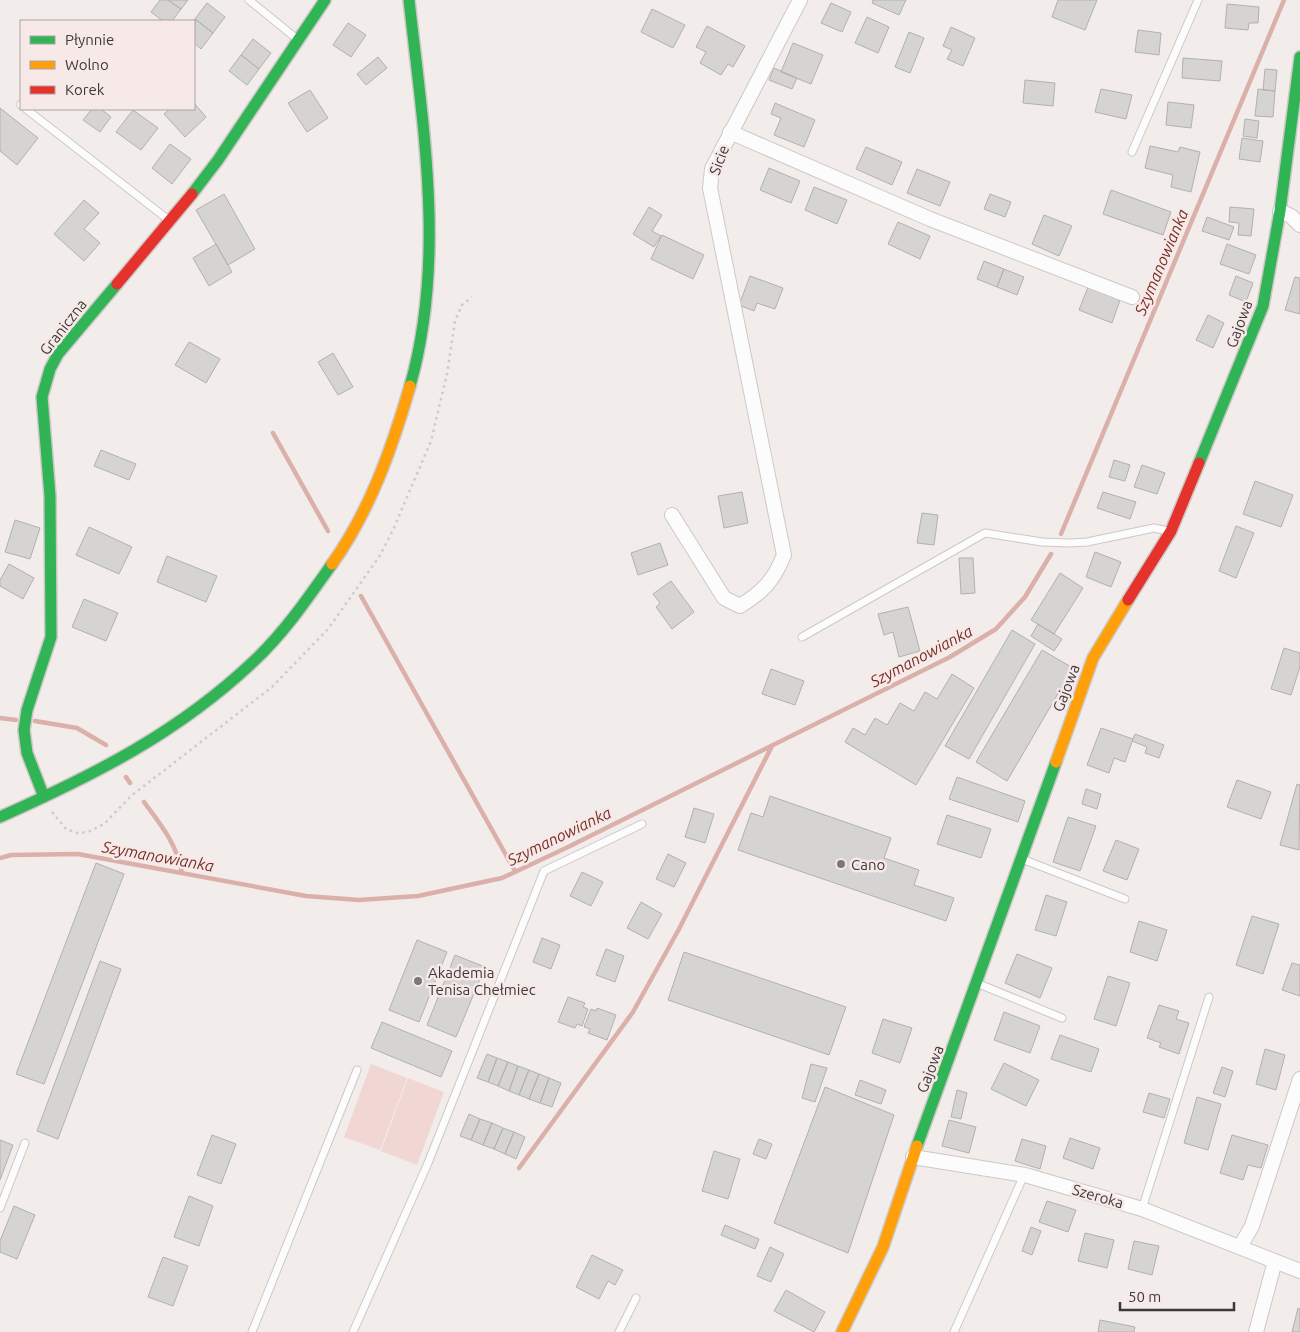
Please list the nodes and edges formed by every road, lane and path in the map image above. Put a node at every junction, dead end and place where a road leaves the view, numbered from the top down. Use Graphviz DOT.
graph roads {
  1 [pos="249,0"];
  2 [pos="325,0"];
  3 [pos="409,0"];
  4 [pos="800,0"];
  5 [pos="1198,0"];
  6 [pos="298,40"];
  7 [pos="1300,57"];
  8 [pos="27,110"];
  9 [pos="730,132"];
  10 [pos="1132,152"];
  11 [pos="1280,211"];
  12 [pos="170,221"];
  13 [pos="1300,225"];
  14 [pos="1132,297"];
  15 [pos="672,515"];
  16 [pos="1171,531"];
  17 [pos="802,637"];
  18 [pos="44,797"];
  19 [pos="0,817"];
  20 [pos="642,824"];
  21 [pos="1022,859"];
  22 [pos="1125,899"];
  23 [pos="978,983"];
  24 [pos="1209,997"];
  25 [pos="1062,1018"];
  26 [pos="357,1070"];
  27 [pos="1300,1079"];
  28 [pos="25,1143"];
  29 [pos="913,1157"];
  30 [pos="1024,1175"];
  31 [pos="0,1208"];
  32 [pos="1142,1208"];
  33 [pos="1240,1247"];
  34 [pos="1275,1261"];
  35 [pos="1300,1271"];
  36 [pos="636,1298"];
  37 [pos="252,1332"];
  38 [pos="353,1332"];
  39 [pos="619,1332"];
  40 [pos="842,1332"];
  41 [pos="954,1332"];
  42 [pos="1256,1332"];
  1 -- 6 [label="lane"];
  2 -- 6 [label="street, Graniczna"];
  3 -- 18 [label="street"];
  4 -- 9 [label="street, Sicie"];
  5 -- 10 [label="lane"];
  6 -- 12 [label="street, Graniczna"];
  7 -- 11 [label="street, Gajowa"];
  8 -- 12 [label="lane"];
  9 -- 14 [label="street"];
  9 -- 15 [label="street, Sicie"];
  11 -- 13 [label="street"];
  11 -- 16 [label="street, Gajowa"];
  12 -- 18 [label="street, Graniczna"];
  16 -- 17 [label="lane"];
  16 -- 21 [label="street, Gajowa"];
  18 -- 19 [label="street"];
  20 -- 38 [label="lane"];
  21 -- 22 [label="lane"];
  21 -- 23 [label="street, Gajowa"];
  23 -- 25 [label="lane"];
  23 -- 29 [label="street, Gajowa"];
  24 -- 32 [label="lane"];
  26 -- 37 [label="lane"];
  27 -- 33 [label="street"];
  28 -- 31 [label="lane"];
  29 -- 30 [label="street, Szeroka"];
  29 -- 40 [label="street, Gajowa"];
  30 -- 32 [label="street, Szeroka"];
  30 -- 41 [label="lane"];
  32 -- 33 [label="street, Szeroka"];
  33 -- 34 [label="street, Szeroka"];
  34 -- 35 [label="street, Szeroka"];
  34 -- 42 [label="street"];
  36 -- 39 [label="lane"];
}
